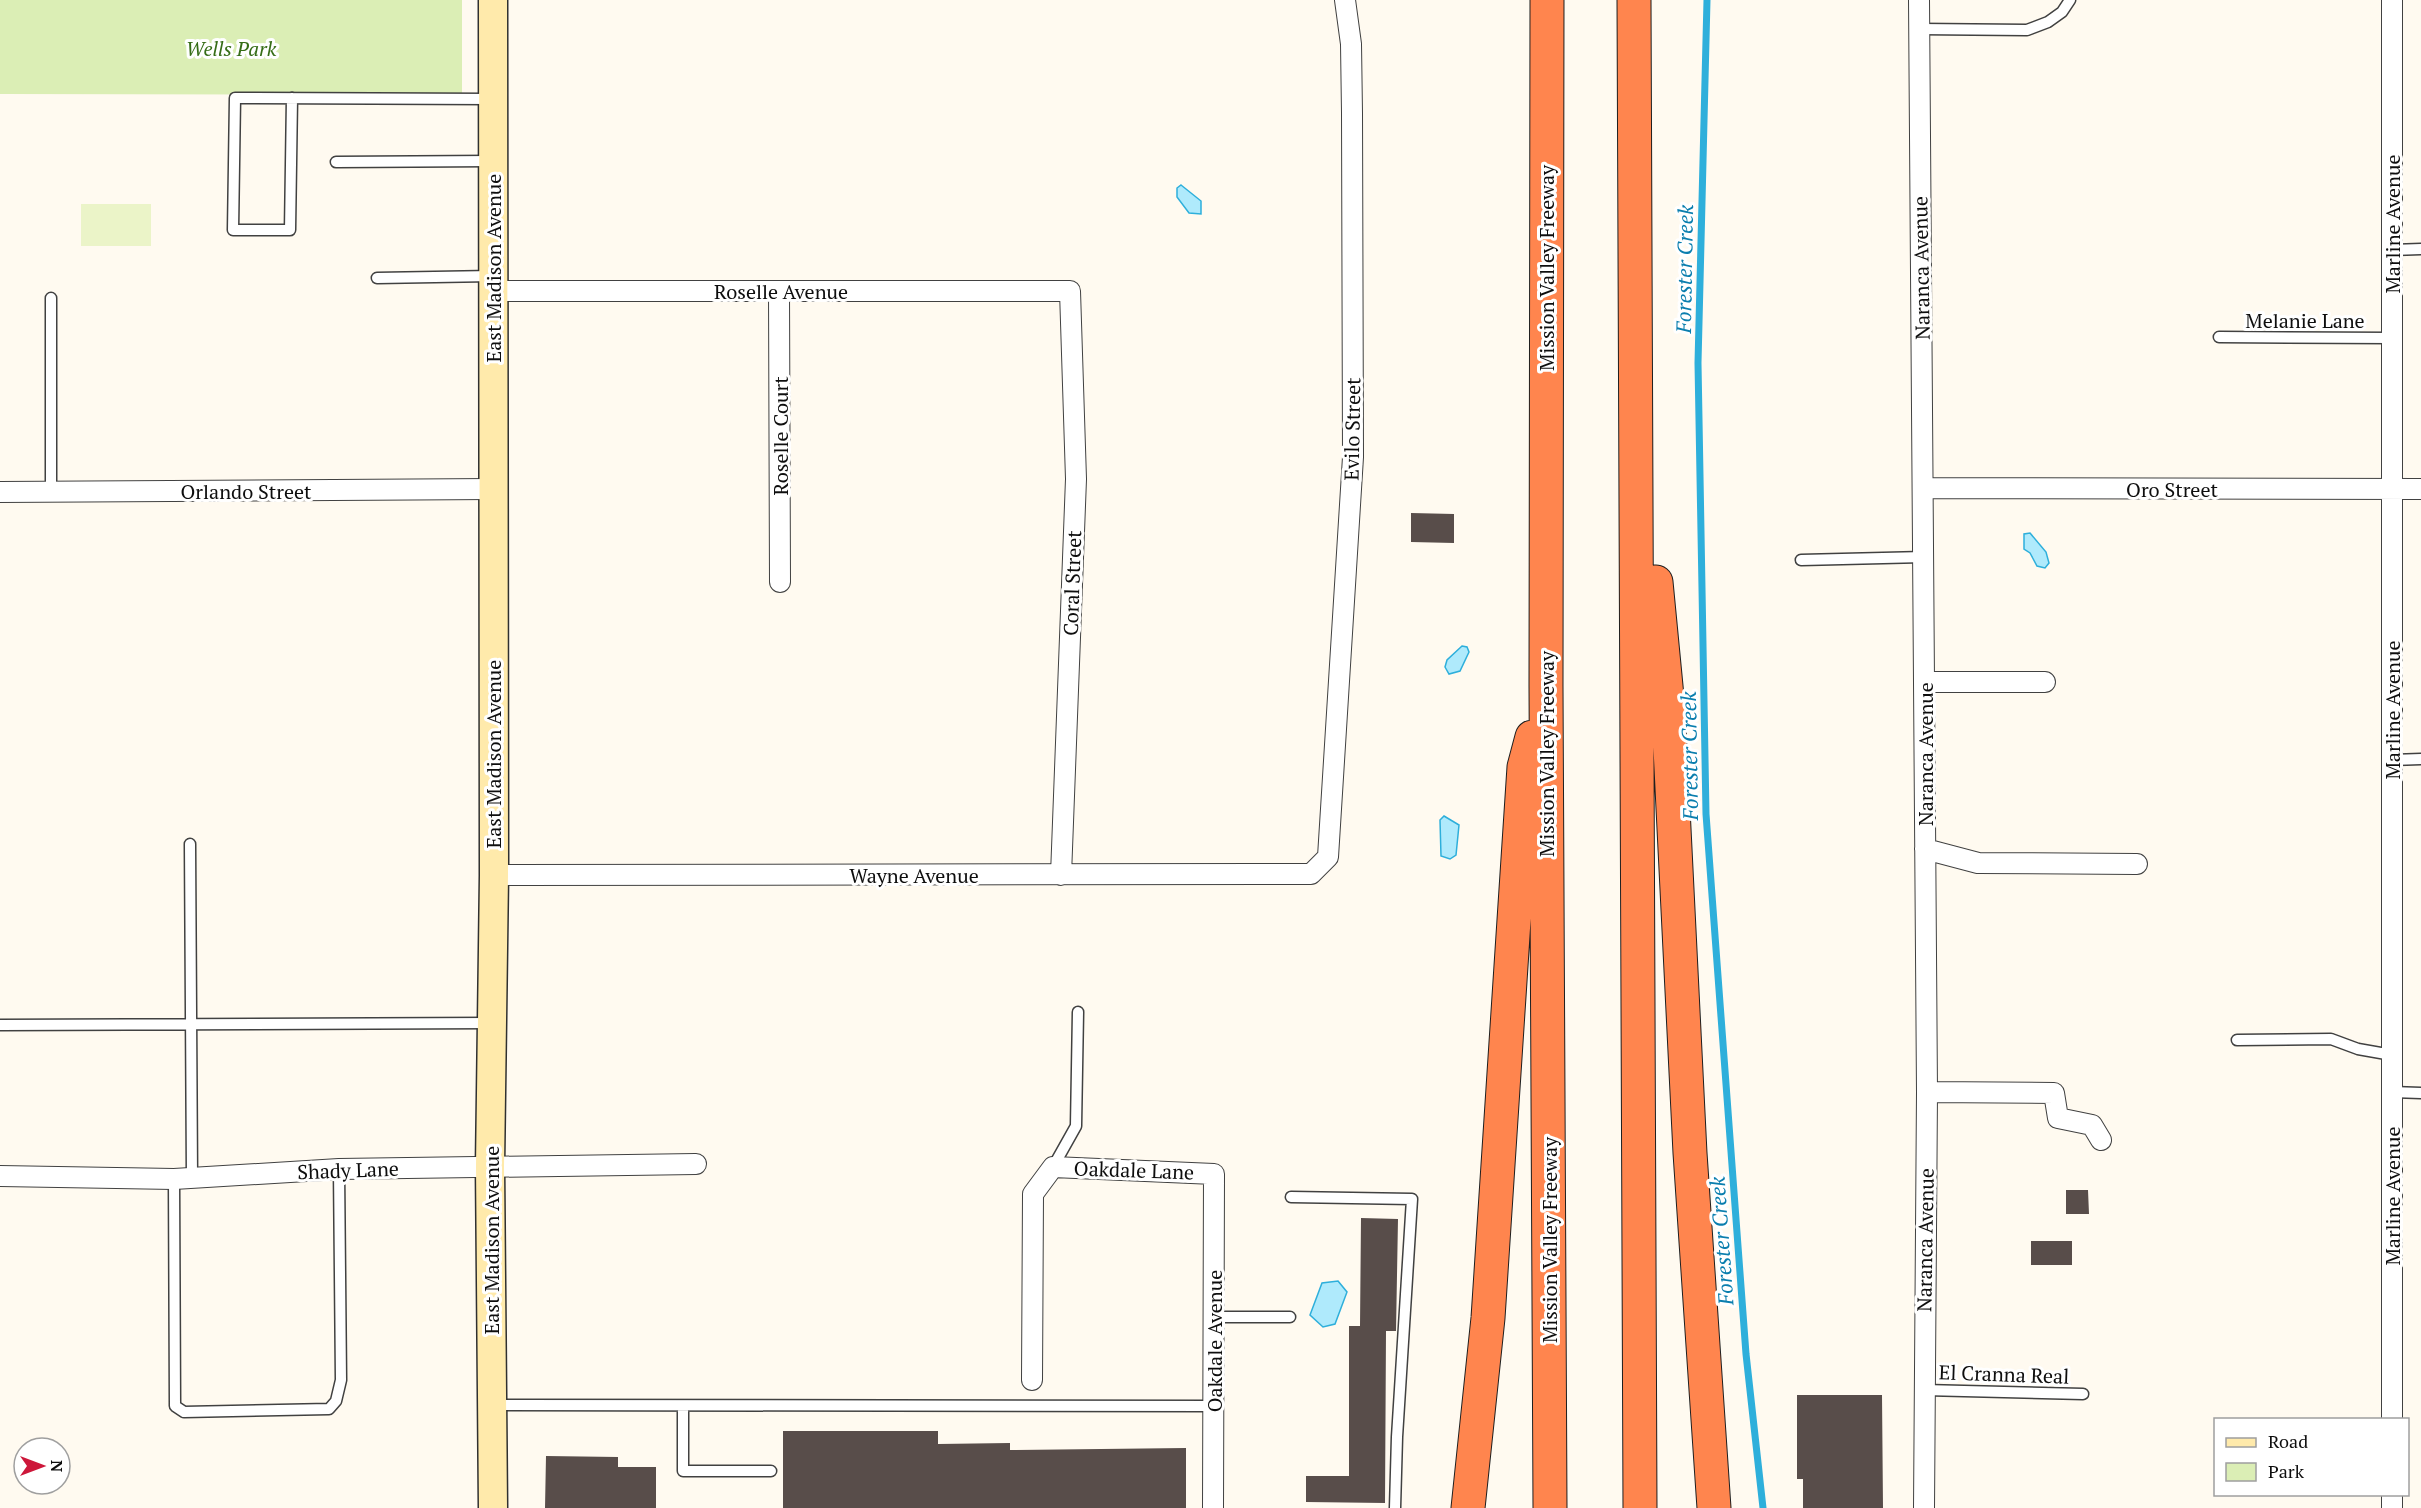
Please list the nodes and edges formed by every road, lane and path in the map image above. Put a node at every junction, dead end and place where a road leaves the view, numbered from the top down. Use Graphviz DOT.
graph roads {
  1 [pos="493,0"];
  2 [pos="1345,0"];
  3 [pos="1547,0"];
  4 [pos="1634,0"];
  5 [pos="1919,0"];
  6 [pos="2070,0"];
  7 [pos="2392,0"];
  8 [pos="1919,29"];
  9 [pos="291,98"];
  10 [pos="493,99"];
  11 [pos="493,161"];
  12 [pos="336,162"];
  13 [pos="2421,249"];
  14 [pos="2392,250"];
  15 [pos="377,278"];
  16 [pos="493,283"];
  17 [pos="779,291"];
  18 [pos="1070,291"];
  19 [pos="51,298"];
  20 [pos="2219,338"];
  21 [pos="2392,338"];
  22 [pos="1636,382"];
  23 [pos="1923,488"];
  24 [pos="493,489"];
  25 [pos="2392,489"];
  26 [pos="2421,489"];
  27 [pos="0,492"];
  28 [pos="51,492"];
  29 [pos="1924,557"];
  30 [pos="1801,560"];
  31 [pos="780,582"];
  32 [pos="1924,681"];
  33 [pos="2045,682"];
  34 [pos="1546,686"];
  35 [pos="2421,759"];
  36 [pos="2392,760"];
  37 [pos="190,844"];
  38 [pos="1925,849"];
  39 [pos="1328,857"];
  40 [pos="2137,864"];
  41 [pos="494,875"];
  42 [pos="1061,875"];
  43 [pos="1078,1012"];
  44 [pos="493,1023"];
  45 [pos="191,1024"];
  46 [pos="0,1025"];
  47 [pos="2237,1040"];
  48 [pos="2392,1055"];
  49 [pos="1927,1092"];
  50 [pos="2392,1092"];
  51 [pos="2421,1093"];
  52 [pos="2101,1140"];
  53 [pos="696,1164"];
  54 [pos="490,1166"];
  55 [pos="1053,1167"];
  56 [pos="339,1169"];
  57 [pos="1214,1174"];
  58 [pos="0,1176"];
  59 [pos="183,1179"];
  60 [pos="1291,1197"];
  61 [pos="1214,1317"];
  62 [pos="1290,1317"];
  63 [pos="1032,1380"];
  64 [pos="1924,1389"];
  65 [pos="2083,1394"];
  66 [pos="493,1406"];
  67 [pos="683,1406"];
  68 [pos="1214,1406"];
  69 [pos="2392,1418"];
  70 [pos="771,1471"];
  71 [pos="493,1508"];
  72 [pos="1213,1508"];
  73 [pos="1395,1508"];
  74 [pos="1468,1508"];
  75 [pos="1550,1508"];
  76 [pos="1640,1508"];
  77 [pos="1714,1508"];
  78 [pos="1924,1508"];
  1 -- 10 [label="street, East Madison Avenue"];
  2 -- 39 [label="street, Evilo Street"];
  3 -- 34 [label="highway, Mission Valley Freeway"];
  4 -- 22 [label="highway"];
  5 -- 8 [label="street, Naranca Avenue"];
  6 -- 8 [label="lane"];
  7 -- 14 [label="street, Marline Avenue"];
  8 -- 23 [label="street, Naranca Avenue"];
  9 -- 9 [label="lane"];
  9 -- 10 [label="lane"];
  10 -- 11 [label="street, East Madison Avenue"];
  11 -- 12 [label="lane"];
  11 -- 16 [label="street, East Madison Avenue"];
  13 -- 14 [label="lane"];
  14 -- 21 [label="street, Marline Avenue"];
  15 -- 16 [label="lane"];
  16 -- 17 [label="street, Roselle Avenue"];
  16 -- 24 [label="street, East Madison Avenue"];
  17 -- 18 [label="street, Roselle Avenue"];
  17 -- 31 [label="street, Roselle Court"];
  18 -- 42 [label="street, Coral Street"];
  19 -- 28 [label="lane"];
  20 -- 21 [label="lane, Melanie Lane"];
  21 -- 25 [label="street, Marline Avenue"];
  22 -- 76 [label="highway"];
  22 -- 77 [label="highway"];
  23 -- 25 [label="street, Oro Street"];
  23 -- 29 [label="street, Naranca Avenue"];
  24 -- 28 [label="street, Orlando Street"];
  24 -- 41 [label="street, East Madison Avenue"];
  25 -- 26 [label="street, Oro Street"];
  25 -- 36 [label="street, Marline Avenue"];
  27 -- 28 [label="street, Orlando Street"];
  29 -- 30 [label="lane"];
  29 -- 32 [label="street, Naranca Avenue"];
  32 -- 33 [label="street"];
  32 -- 38 [label="street, Naranca Avenue"];
  34 -- 74 [label="highway"];
  34 -- 75 [label="highway, Mission Valley Freeway"];
  35 -- 36 [label="lane"];
  36 -- 48 [label="street, Marline Avenue"];
  37 -- 45 [label="lane"];
  38 -- 40 [label="street"];
  38 -- 49 [label="street, Naranca Avenue"];
  39 -- 42 [label="street, Wayne Avenue"];
  41 -- 42 [label="street, Wayne Avenue"];
  41 -- 44 [label="street, East Madison Avenue"];
  43 -- 55 [label="lane"];
  44 -- 45 [label="lane"];
  44 -- 54 [label="street, East Madison Avenue"];
  45 -- 46 [label="lane"];
  45 -- 59 [label="lane"];
  47 -- 48 [label="lane"];
  48 -- 50 [label="street, Marline Avenue"];
  49 -- 52 [label="street"];
  49 -- 64 [label="street, Naranca Avenue"];
  50 -- 51 [label="lane"];
  50 -- 69 [label="street, Marline Avenue"];
  53 -- 54 [label="street, Shady Lane"];
  54 -- 56 [label="street, Shady Lane"];
  54 -- 66 [label="street, East Madison Avenue"];
  55 -- 57 [label="street, Oakdale Lane"];
  55 -- 63 [label="street"];
  56 -- 59 [label="street, Shady Lane"];
  56 -- 59 [label="lane"];
  57 -- 61 [label="street, Oakdale Avenue"];
  58 -- 59 [label="street, Shady Lane"];
  60 -- 73 [label="lane"];
  61 -- 62 [label="lane"];
  61 -- 68 [label="street, Oakdale Avenue"];
  64 -- 65 [label="lane, El Cranna Real"];
  64 -- 78 [label="street, Naranca Avenue"];
  66 -- 67 [label="lane"];
  66 -- 71 [label="street, East Madison Avenue"];
  67 -- 68 [label="lane"];
  67 -- 70 [label="lane"];
  68 -- 72 [label="street, Oakdale Avenue"];
}
